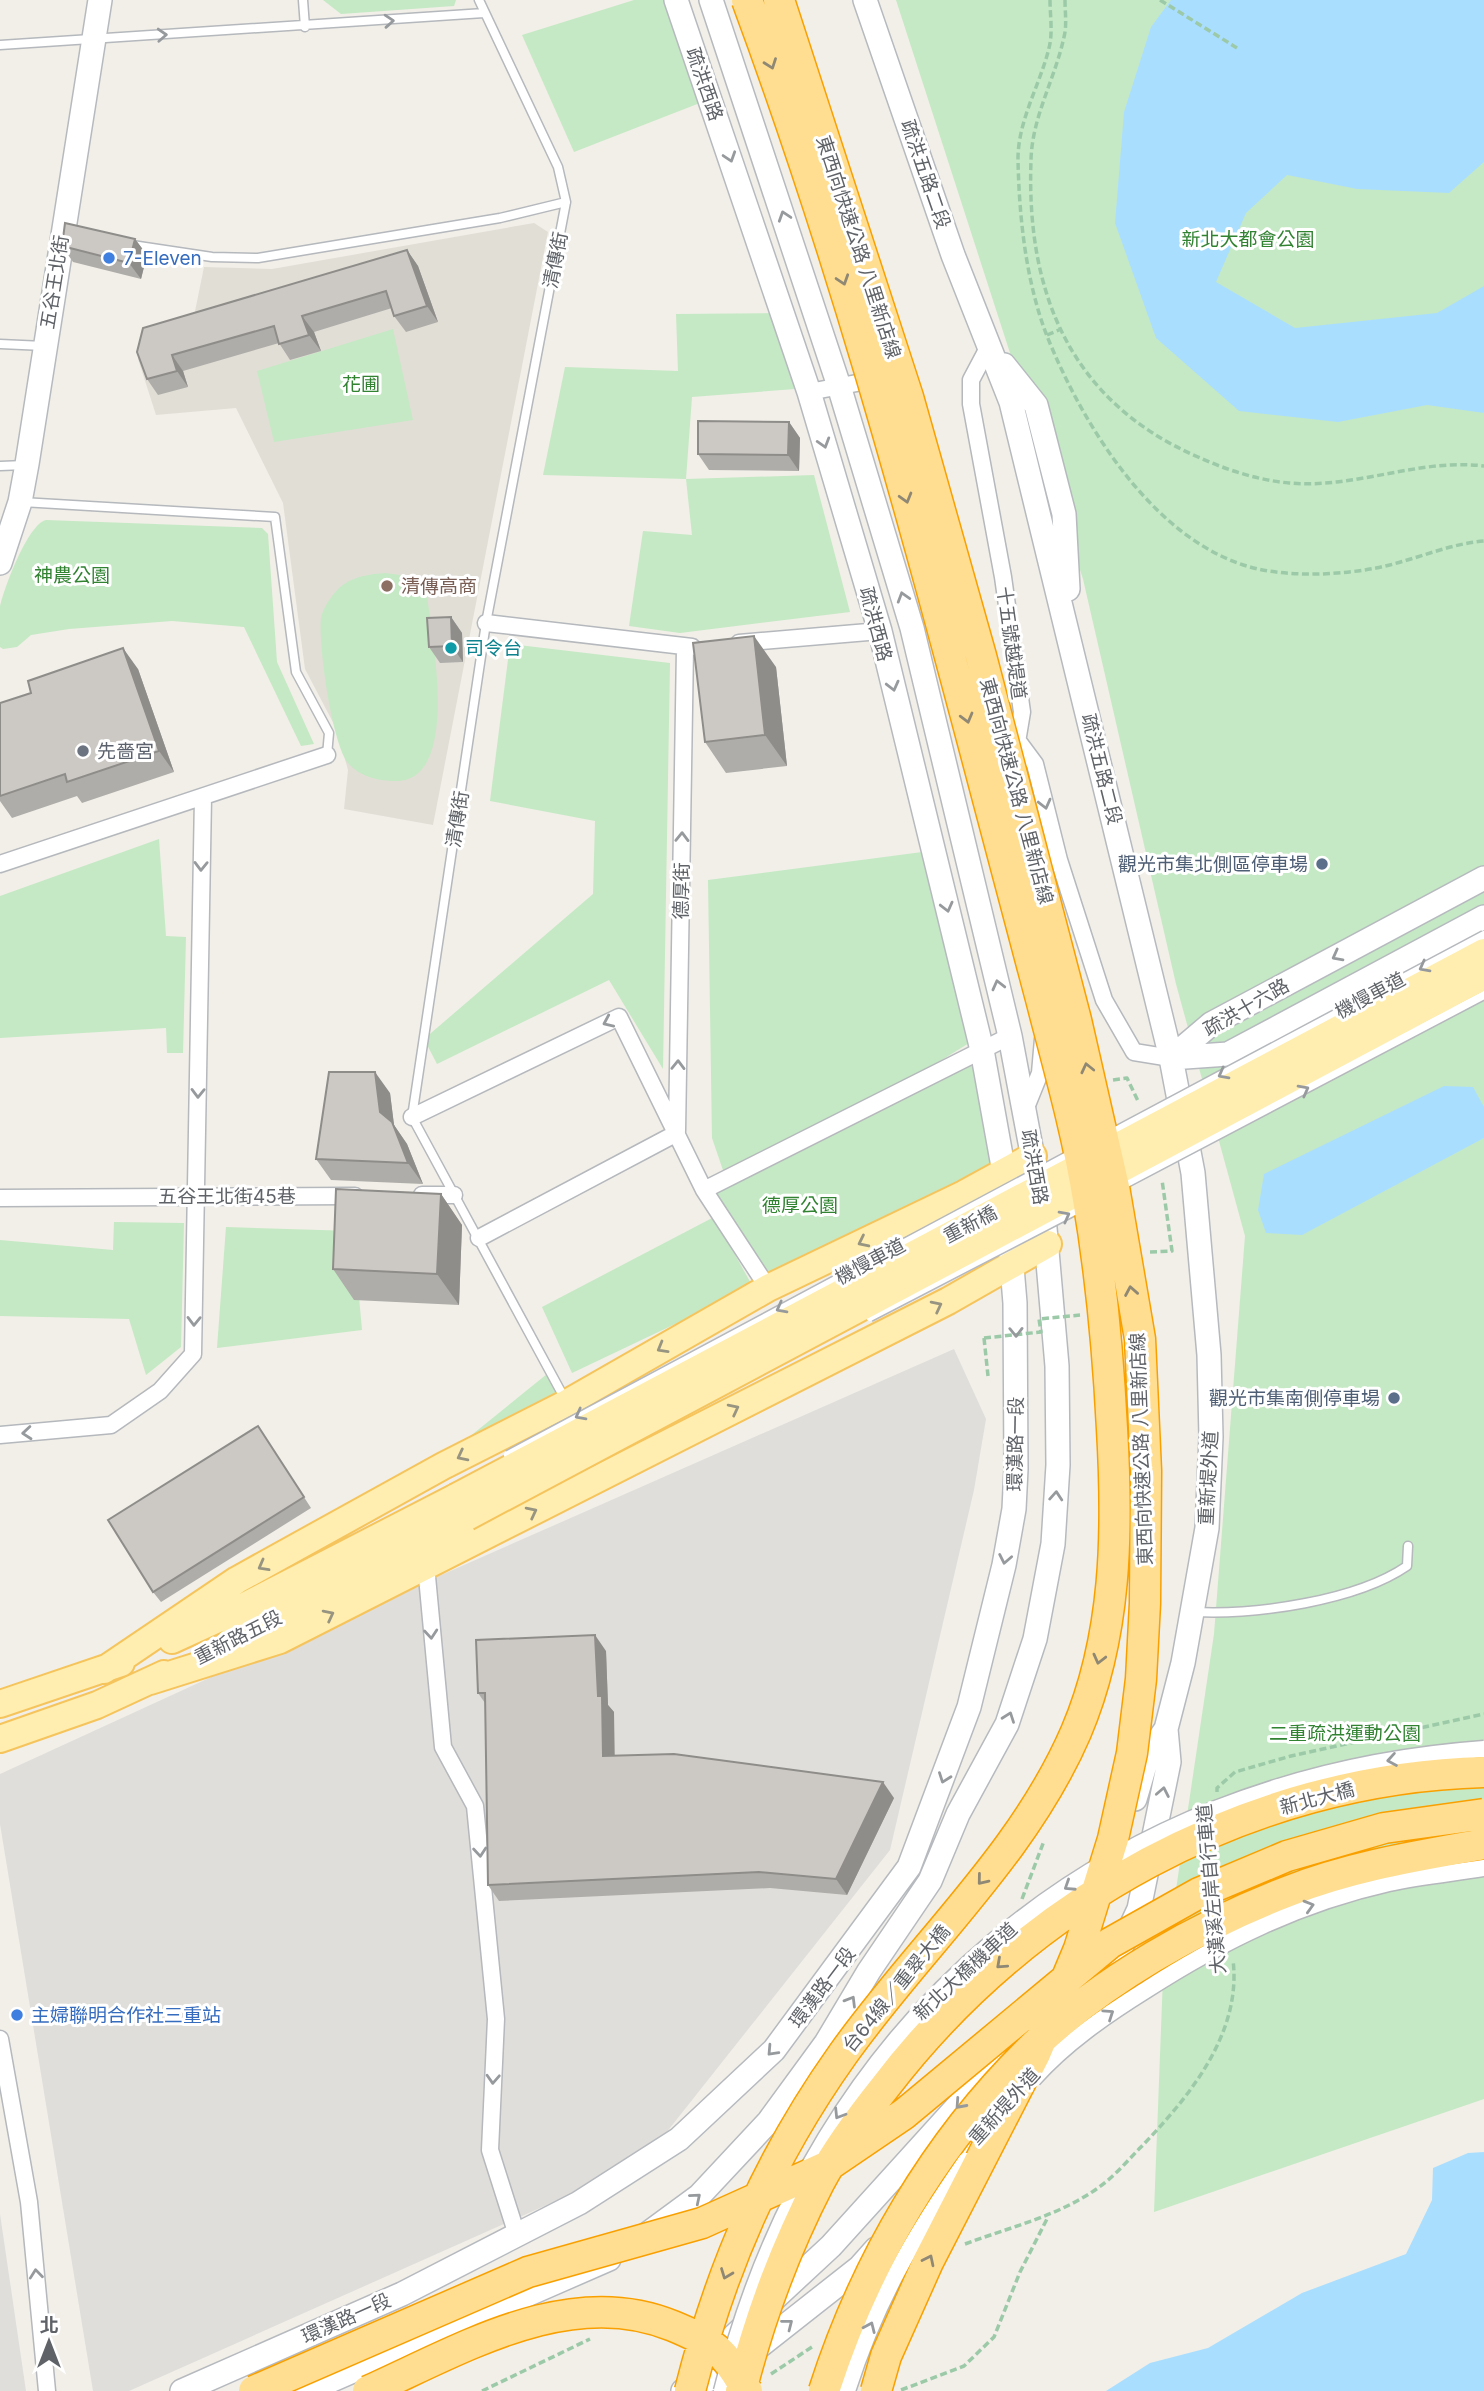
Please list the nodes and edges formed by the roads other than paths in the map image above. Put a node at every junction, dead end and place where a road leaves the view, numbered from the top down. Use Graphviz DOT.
graph roads {
  1 [pos="100,0"];
  2 [pos="303,0"];
  3 [pos="479,0"];
  4 [pos="676,0"];
  5 [pos="711,0"];
  6 [pos="747,0"];
  7 [pos="779,0"];
  8 [pos="865,0"];
  9 [pos="484,13"];
  10 [pos="305,27"];
  11 [pos="94,39"];
  12 [pos="0,45"];
  13 [pos="566,202"];
  14 [pos="124,243"];
  15 [pos="0,344"];
  16 [pos="44,346"];
  17 [pos="989,346"];
  18 [pos="839,386"];
  19 [pos="809,392"];
  20 [pos="27,464"];
  21 [pos="0,466"];
  22 [pos="20,502"];
  23 [pos="0,563"];
  24 [pos="486,623"];
  25 [pos="880,631"];
  26 [pos="685,648"];
  27 [pos="1018,743"];
  28 [pos="327,755"];
  29 [pos="203,797"];
  30 [pos="0,864"];
  31 [pos="1484,878"];
  32 [pos="1484,917"];
  33 [pos="1484,935"];
  34 [pos="1484,952"];
  35 [pos="1484,976"];
  36 [pos="1484,995"];
  37 [pos="1010,1036"];
  38 [pos="982,1050"];
  39 [pos="1171,1058"];
  40 [pos="1025,1110"];
  41 [pos="412,1117"];
  42 [pos="677,1133"];
  43 [pos="1033,1156"];
  44 [pos="1004,1172"];
  45 [pos="704,1190"];
  46 [pos="399,1195"];
  47 [pos="454,1195"];
  48 [pos="196,1196"];
  49 [pos="372,1196"];
  50 [pos="0,1198"];
  51 [pos="479,1238"];
  52 [pos="1048,1244"];
  53 [pos="1013,1264"];
  54 [pos="768,1288"];
  55 [pos="856,1323"];
  56 [pos="844,1329"];
  57 [pos="695,1395"];
  58 [pos="567,1403"];
  59 [pos="0,1435"];
  60 [pos="499,1461"];
  61 [pos="487,1468"];
  62 [pos="459,1501"];
  63 [pos="1408,1546"];
  64 [pos="426,1566"];
  65 [pos="1113,1593"];
  66 [pos="1191,1612"];
  67 [pos="104,1670"];
  68 [pos="150,1681"];
  69 [pos="0,1704"];
  70 [pos="1167,1729"];
  71 [pos="0,1739"];
  72 [pos="1484,1749"];
  73 [pos="1484,1772"];
  74 [pos="1484,1814"];
  75 [pos="1484,1825"];
  76 [pos="1484,1844"];
  77 [pos="1484,1868"];
  78 [pos="0,2039"];
  79 [pos="517,2235"];
  80 [pos="751,2386"];
  81 [pos="688,2390"];
  82 [pos="47,2391"];
  83 [pos="182,2391"];
  84 [pos="254,2391"];
  85 [pos="277,2391"];
  86 [pos="307,2391"];
  87 [pos="369,2391"];
  88 [pos="391,2391"];
  89 [pos="722,2391"];
  90 [pos="733,2391"];
  91 [pos="824,2391"];
  92 [pos="847,2391"];
  93 [pos="876,2391"];
  1 -- 11 [label="street, 五谷王北街"];
  2 -- 10 [label="lane"];
  3 -- 9 [label="lane, 清傳街"];
  4 -- 19 [label="street, 疏洪西路, one-way"];
  18 -- 5 [label="street, 疏洪西路, one-way"];
  6 -- 65 [label="highway, 東西向快速公路 八里新店線, one-way, bridge"];
  93 -- 7 [label="highway, 東西向快速公路 八里新店線, one-way, bridge"];
  8 -- 17 [label="street, 疏洪五路二段"];
  10 -- 9 [label="lane, one-way"];
  9 -- 13 [label="lane, 清傳街"];
  11 -- 10 [label="lane, one-way"];
  11 -- 12 [label="lane"];
  11 -- 16 [label="street, 五谷王北街"];
  13 -- 14 [label="lane, 清傳街"];
  13 -- 24 [label="lane, 清傳街"];
  15 -- 16 [label="lane"];
  16 -- 20 [label="street, 五谷王北街"];
  17 -- 27 [label="street, 十五號越堤道"];
  17 -- 39 [label="street, 疏洪五路二段"];
  18 -- 19 [label="street"];
  18 -- 27 [label="street"];
  37 -- 18 [label="street, 疏洪西路, one-way"];
  19 -- 25 [label="street, 疏洪西路, one-way"];
  20 -- 21 [label="lane"];
  20 -- 22 [label="street, 五谷王北街"];
  22 -- 23 [label="street, 五谷王北街"];
  22 -- 28 [label="lane"];
  24 -- 26 [label="street"];
  24 -- 41 [label="lane, 清傳街"];
  25 -- 26 [label="street"];
  25 -- 38 [label="street, 疏洪西路, one-way"];
  42 -- 26 [label="street, 德厚街, one-way"];
  27 -- 39 [label="street, one-way"];
  27 -- 40 [label="street, 十五號越堤道"];
  28 -- 29 [label="street"];
  29 -- 30 [label="street"];
  29 -- 48 [label="street, one-way"];
  31 -- 39 [label="street, 疏洪十六路, one-way"];
  32 -- 39 [label="street, 疏洪十六路"];
  33 -- 60 [label="lane, 機慢車道, one-way, bridge"];
  34 -- 62 [label="main road, 重新橋, bridge"];
  35 -- 57 [label="main road, 重新橋, bridge"];
  55 -- 36 [label="lane, one-way, bridge"];
  37 -- 38 [label="street"];
  37 -- 40 [label="street, 疏洪西路"];
  38 -- 44 [label="street, 疏洪西路"];
  38 -- 45 [label="street"];
  39 -- 66 [label="street, 重新堤外道"];
  40 -- 43 [label="street, 疏洪西路"];
  42 -- 41 [label="street, one-way"];
  41 -- 47 [label="lane"];
  42 -- 45 [label="street"];
  42 -- 51 [label="street"];
  43 -- 44 [label="main road"];
  43 -- 52 [label="street, 疏洪西路"];
  44 -- 53 [label="street, 疏洪西路"];
  44 -- 54 [label="main road, one-way"];
  45 -- 54 [label="street"];
  46 -- 47 [label="street"];
  47 -- 51 [label="lane"];
  48 -- 49 [label="street, 五谷王北街45巷"];
  48 -- 50 [label="street, 五谷王北街45巷"];
  48 -- 59 [label="street, one-way"];
  51 -- 58 [label="lane"];
  52 -- 53 [label="main road"];
  86 -- 52 [label="street, 環漢路一段, one-way"];
  64 -- 53 [label="main road, one-way"];
  53 -- 79 [label="street, 環漢路一段, one-way"];
  54 -- 58 [label="main road, one-way"];
  56 -- 57 [label="lane, bridge"];
  57 -- 62 [label="main road, 重新橋, bridge"];
  58 -- 67 [label="main road, one-way"];
  61 -- 62 [label="lane"];
  62 -- 67 [label="main road, 重新路五段"];
  62 -- 68 [label="main road, 重新路五段"];
  63 -- 66 [label="lane"];
  68 -- 64 [label="main road, one-way"];
  64 -- 79 [label="street, one-way"];
  65 -- 81 [label="highway, 台64線／重翠大橋, one-way, bridge"];
  66 -- 70 [label="street, 重新堤外道"];
  67 -- 69 [label="main road, 重新路五段"];
  68 -- 71 [label="main road, 重新路五段"];
  70 -- 81 [label="street, 重新堤外道, one-way"];
  81 -- 70 [label="street, 重新堤外道, one-way"];
  72 -- 89 [label="street, 新北大橋機車道, one-way, bridge"];
  73 -- 80 [label="highway, 新北大橋, one-way, bridge"];
  74 -- 84 [label="highway, bridge"];
  75 -- 85 [label="highway, bridge"];
  76 -- 91 [label="highway, bridge"];
  92 -- 77 [label="street, one-way, bridge"];
  82 -- 78 [label="street, one-way"];
  79 -- 83 [label="street, 環漢路一段"];
  80 -- 87 [label="highway, bridge"];
  88 -- 90 [label="highway, bridge"];
}
